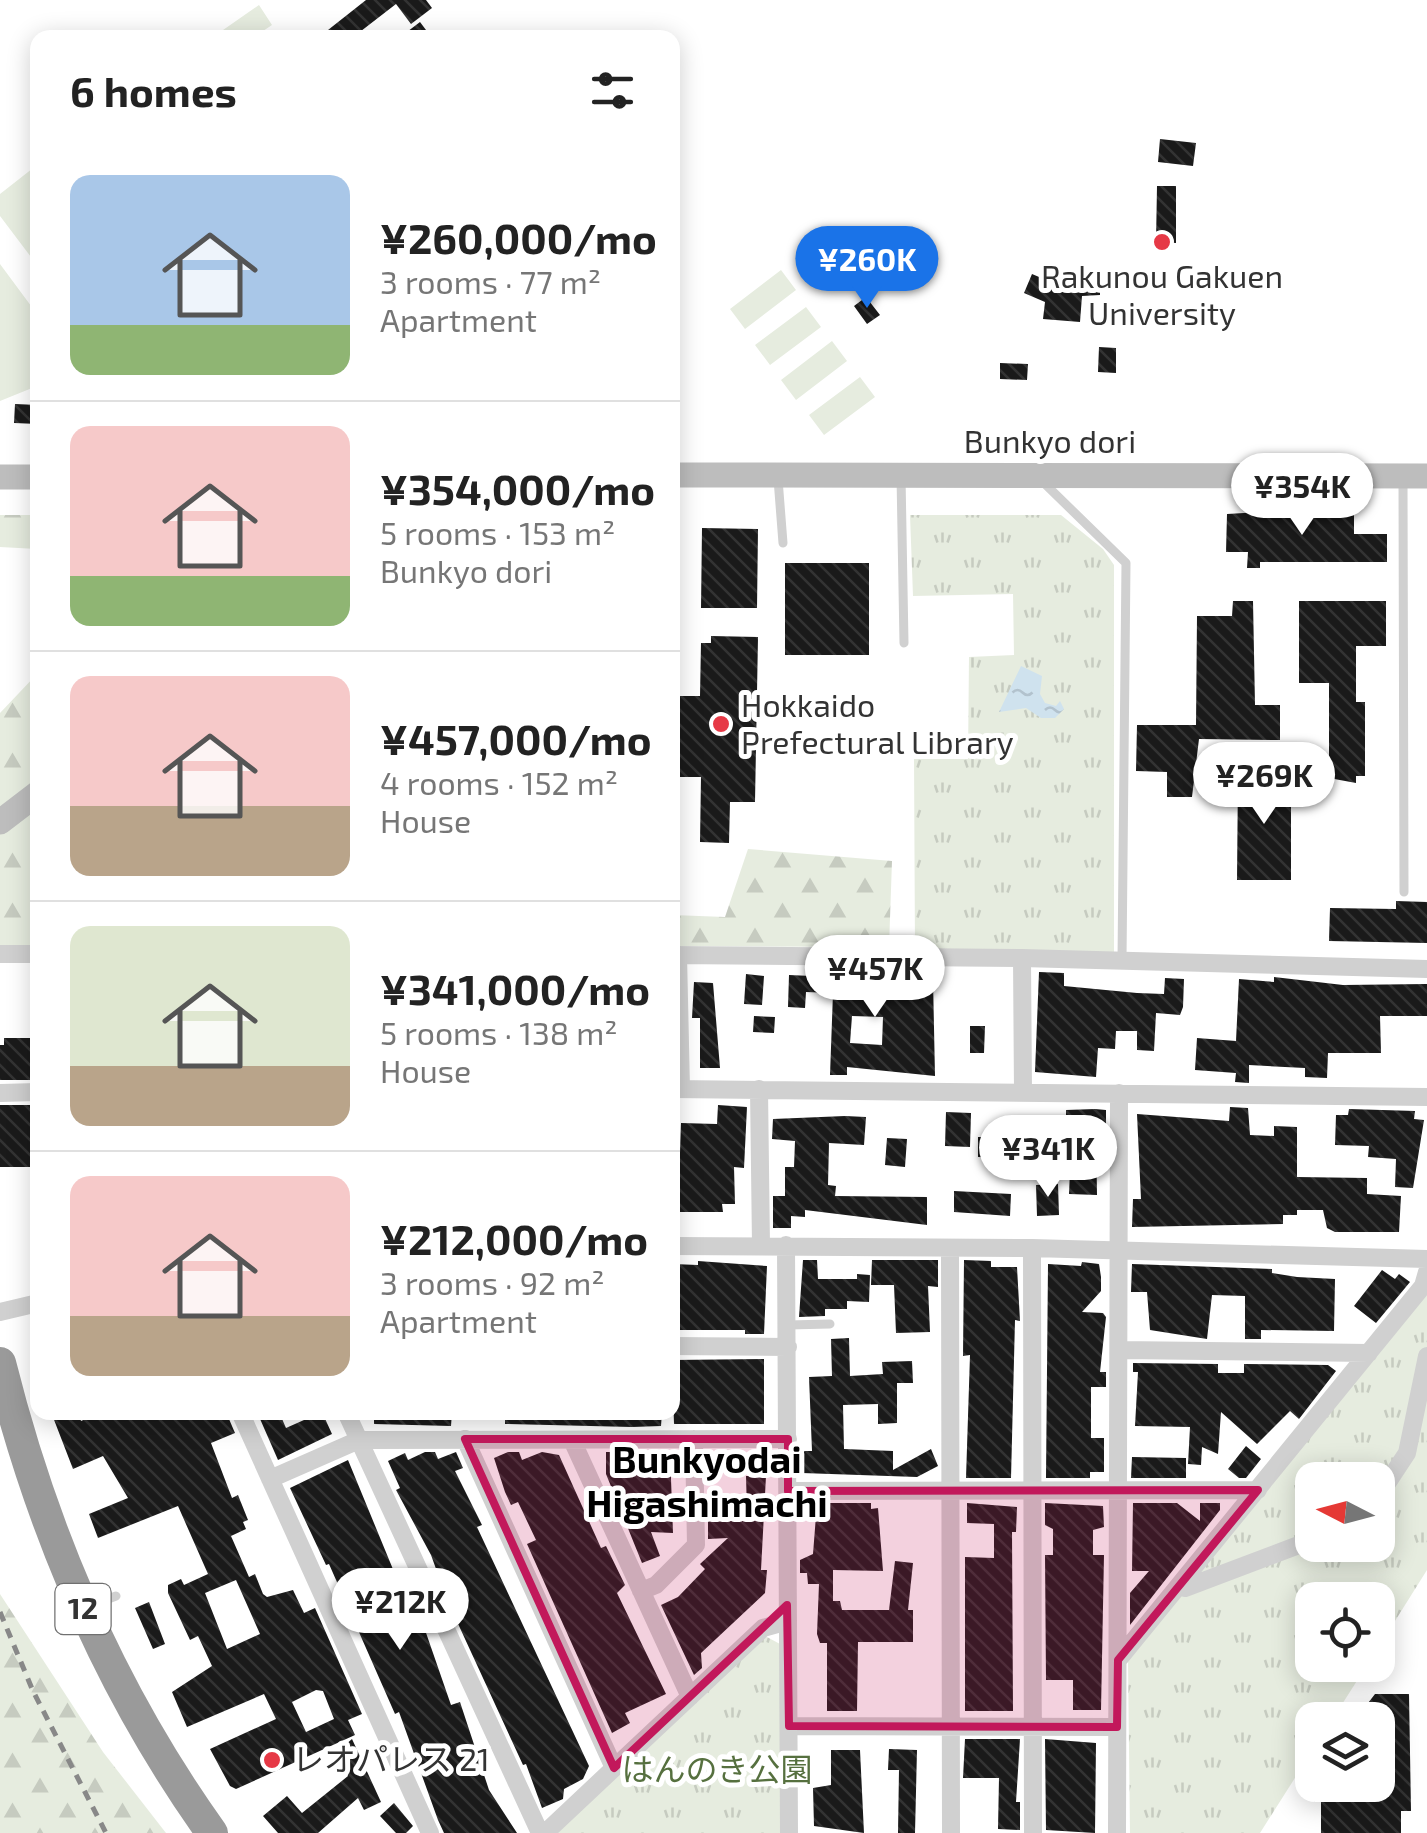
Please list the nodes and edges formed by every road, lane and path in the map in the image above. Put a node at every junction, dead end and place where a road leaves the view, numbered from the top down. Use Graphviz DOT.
graph roads {
  1 [pos="1034,474"];
  2 [pos="680,476"];
  3 [pos="778,476"];
  4 [pos="900,476"];
  5 [pos="1415,476"];
  6 [pos="0,477"];
  7 [pos="30,477"];
  8 [pos="783,543"];
  9 [pos="904,643"];
  10 [pos="30,799"];
  11 [pos="0,822"];
  12 [pos="1404,892"];
  13 [pos="0,954"];
  14 [pos="30,954"];
  15 [pos="680,955"];
  16 [pos="1022,958"];
  17 [pos="1122,960"];
  18 [pos="1427,969"];
  19 [pos="680,1088"];
  20 [pos="759,1089"];
  21 [pos="30,1092"];
  22 [pos="1023,1092"];
  23 [pos="1119,1092"];
  24 [pos="0,1093"];
  25 [pos="1427,1097"];
  26 [pos="786,1245"];
  27 [pos="680,1246"];
  28 [pos="761,1246"];
  29 [pos="950,1248"];
  30 [pos="1032,1248"];
  31 [pos="1118,1250"];
  32 [pos="1427,1259"];
  33 [pos="1427,1272"];
  34 [pos="30,1304"];
  35 [pos="0,1312"];
  36 [pos="830,1324"];
  37 [pos="788,1325"];
  38 [pos="680,1346"];
  39 [pos="788,1347"];
  40 [pos="1120,1350"];
  41 [pos="1368,1354"];
  42 [pos="1427,1356"];
  43 [pos="0,1363"];
  44 [pos="5,1404"];
  45 [pos="244,1420"];
  46 [pos="349,1420"];
  47 [pos="465,1438"];
  48 [pos="694,1439"];
  49 [pos="358,1440"];
  50 [pos="572,1440"];
  51 [pos="788,1440"];
  52 [pos="1395,1471"];
  53 [pos="270,1479"];
  54 [pos="788,1490"];
  55 [pos="950,1490"];
  56 [pos="1032,1490"];
  57 [pos="1258,1490"];
  58 [pos="1119,1491"];
  59 [pos="1295,1546"];
  60 [pos="1185,1588"];
  61 [pos="641,1591"];
  62 [pos="116,1596"];
  63 [pos="83,1609"];
  64 [pos="788,1621"];
  65 [pos="1118,1660"];
  66 [pos="690,1696"];
  67 [pos="1033,1725"];
  68 [pos="789,1726"];
  69 [pos="1117,1727"];
  70 [pos="951,1728"];
  71 [pos="614,1768"];
  72 [pos="212,1833"];
  73 [pos="430,1833"];
  74 [pos="543,1833"];
  75 [pos="789,1833"];
  76 [pos="951,1833"];
  77 [pos="1033,1833"];
  78 [pos="1117,1833"];
  1 -- 4 [label="street, Bunkyo dori"];
  1 -- 5 [label="street, Bunkyo dori"];
  1 -- 17 [label="lane"];
  2 -- 3 [label="street, Bunkyo dori"];
  3 -- 4 [label="street, Bunkyo dori"];
  3 -- 8 [label="lane"];
  4 -- 9 [label="lane"];
  5 -- 12 [label="lane"];
  6 -- 7 [label="street"];
  10 -- 11 [label="street"];
  13 -- 14 [label="street"];
  15 -- 16 [label="street"];
  16 -- 17 [label="street"];
  16 -- 22 [label="street"];
  17 -- 18 [label="street"];
  19 -- 20 [label="street"];
  20 -- 22 [label="street"];
  20 -- 28 [label="street"];
  21 -- 24 [label="street"];
  22 -- 23 [label="street"];
  23 -- 25 [label="street"];
  23 -- 31 [label="street"];
  26 -- 28 [label="street"];
  26 -- 29 [label="street"];
  26 -- 37 [label="street"];
  27 -- 28 [label="street"];
  29 -- 30 [label="street"];
  29 -- 55 [label="street"];
  30 -- 31 [label="street"];
  30 -- 56 [label="street"];
  31 -- 32 [label="street"];
  31 -- 40 [label="street"];
  33 -- 41 [label="street"];
  34 -- 35 [label="street"];
  36 -- 37 [label="lane"];
  37 -- 39 [label="street"];
  38 -- 39 [label="street"];
  39 -- 51 [label="street"];
  40 -- 41 [label="street"];
  40 -- 58 [label="street"];
  41 -- 57 [label="street"];
  42 -- 52 [label="street"];
  43 -- 44 [label="highway, 12"];
  44 -- 63 [label="highway, 12"];
  45 -- 53 [label="street"];
  46 -- 49 [label="street"];
  47 -- 49 [label="street"];
  47 -- 50 [label="street"];
  47 -- 71 [label="street"];
  48 -- 50 [label="street"];
  48 -- 51 [label="street"];
  48 -- 61 [label="street"];
  49 -- 53 [label="street"];
  49 -- 74 [label="street"];
  50 -- 61 [label="street"];
  51 -- 54 [label="street"];
  53 -- 73 [label="street"];
  54 -- 55 [label="street"];
  54 -- 64 [label="street"];
  55 -- 56 [label="street"];
  55 -- 70 [label="street"];
  56 -- 58 [label="street"];
  56 -- 67 [label="street"];
  57 -- 58 [label="street"];
  57 -- 65 [label="street"];
  58 -- 65 [label="street"];
  59 -- 60 [label="street"];
  61 -- 66 [label="street"];
  62 -- 63 [label="lane"];
  63 -- 72 [label="highway, 12"];
  64 -- 66 [label="street"];
  64 -- 68 [label="street"];
  65 -- 69 [label="street"];
  66 -- 71 [label="street"];
  67 -- 69 [label="street"];
  67 -- 70 [label="street"];
  67 -- 77 [label="street"];
  68 -- 70 [label="street"];
  68 -- 75 [label="street"];
  69 -- 78 [label="street"];
  70 -- 76 [label="street"];
  71 -- 74 [label="street"];
}
